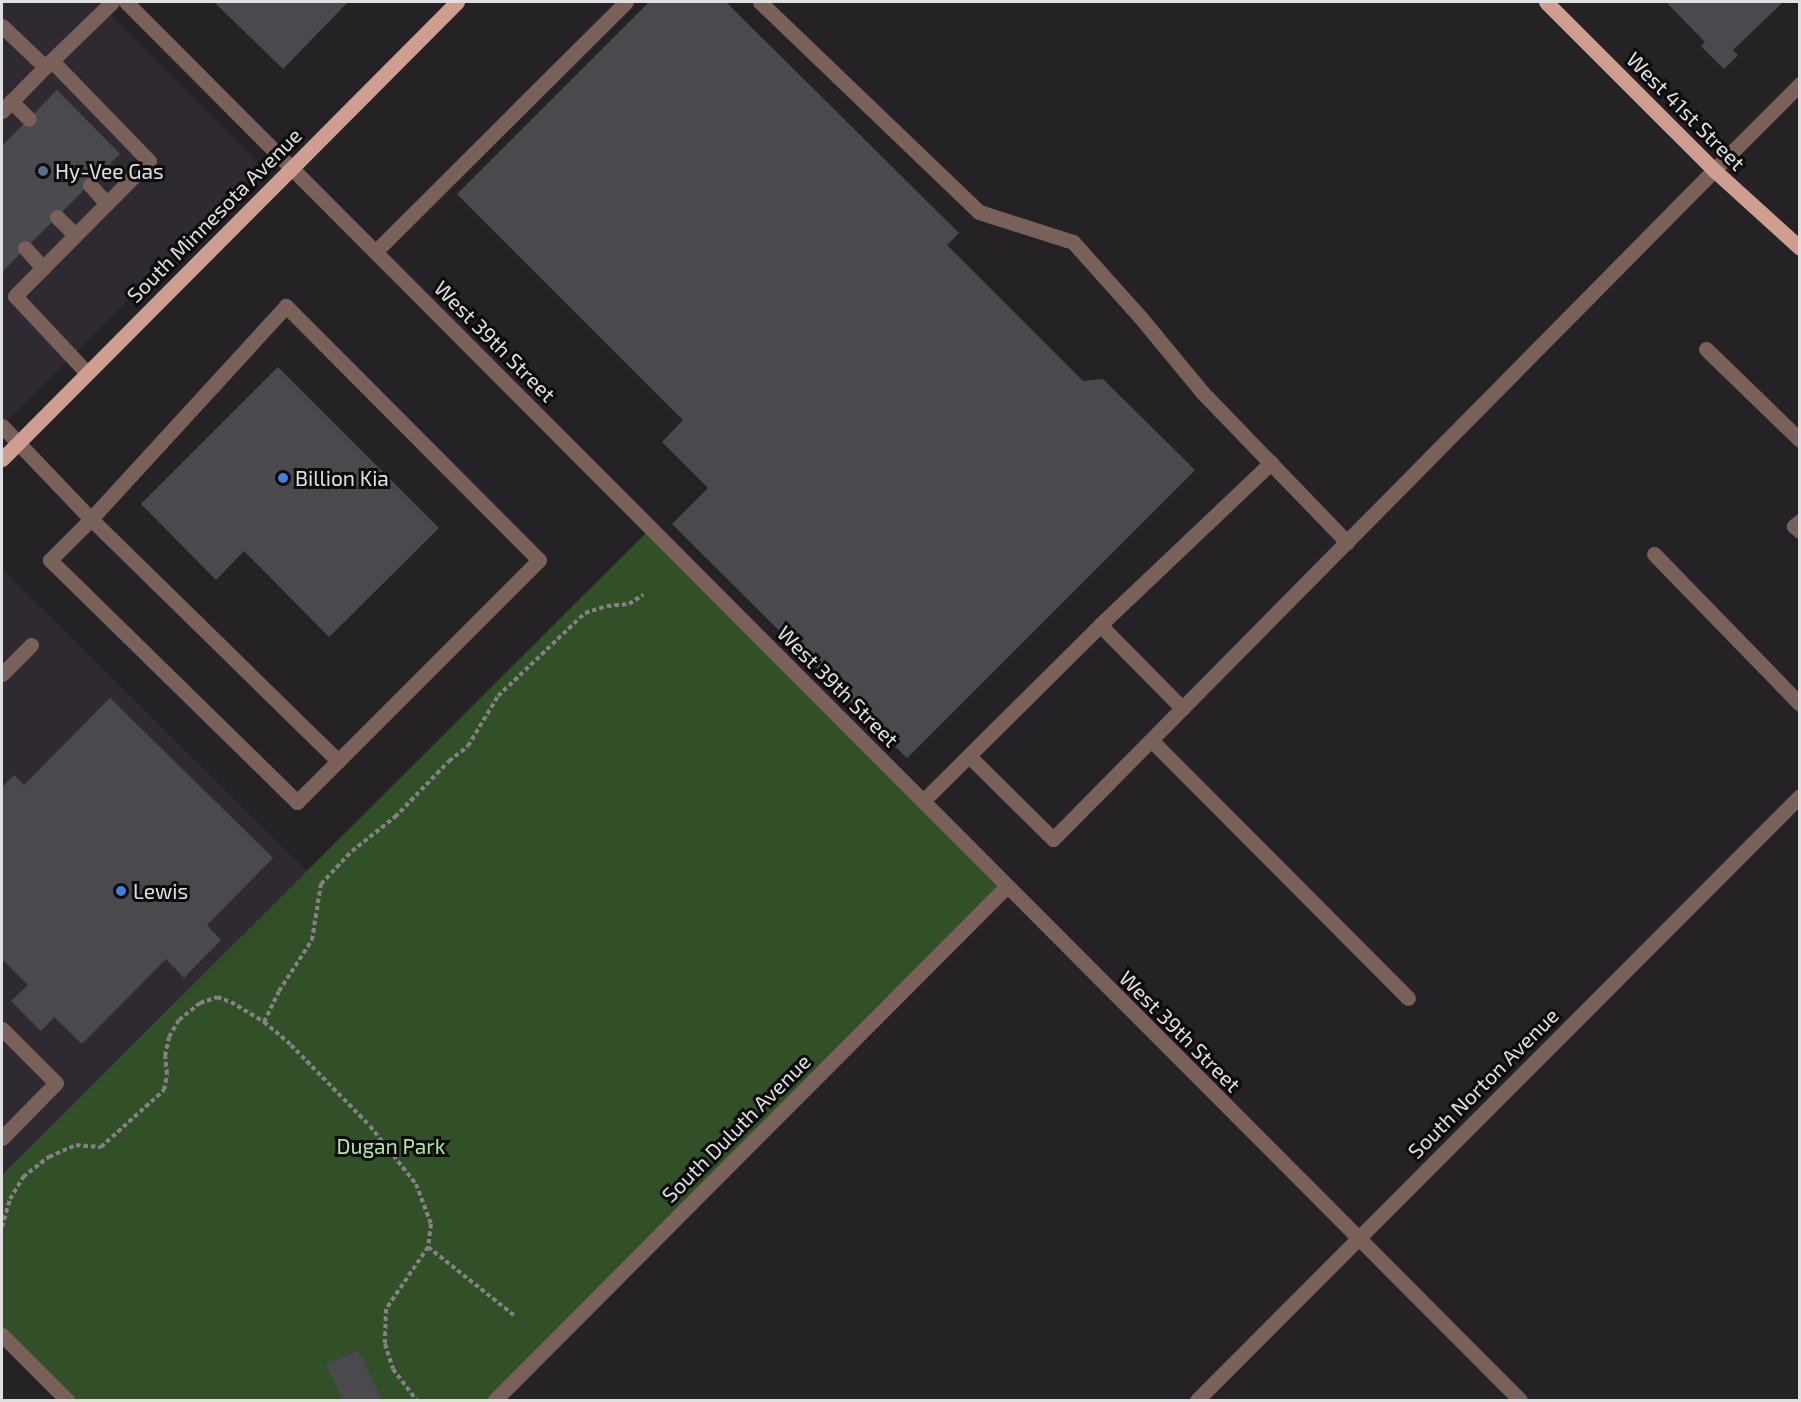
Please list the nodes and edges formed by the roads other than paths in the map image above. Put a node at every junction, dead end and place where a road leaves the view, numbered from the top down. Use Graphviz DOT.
graph roads {
  1 [pos="112,2"];
  2 [pos="126,2"];
  3 [pos="457,2"];
  4 [pos="626,2"];
  5 [pos="760,2"];
  6 [pos="1546,2"];
  7 [pos="2,26"];
  8 [pos="48,64"];
  9 [pos="1800,84"];
  10 [pos="6,106"];
  11 [pos="29,118"];
  12 [pos="292,167"];
  13 [pos="1714,170"];
  14 [pos="90,185"];
  15 [pos="106,204"];
  16 [pos="57,217"];
  17 [pos="75,235"];
  18 [pos="25,248"];
  19 [pos="1800,248"];
  20 [pos="376,251"];
  21 [pos="43,268"];
  22 [pos="8,295"];
  23 [pos="1706,349"];
  24 [pos="87,373"];
  25 [pos="2,426"];
  26 [pos="1800,440"];
  27 [pos="18,442"];
  28 [pos="2,459"];
  29 [pos="1271,463"];
  30 [pos="91,519"];
  31 [pos="1800,521"];
  32 [pos="1800,531"];
  33 [pos="1347,542"];
  34 [pos="1654,554"];
  35 [pos="1100,625"];
  36 [pos="31,645"];
  37 [pos="2,674"];
  38 [pos="1800,704"];
  39 [pos="1182,708"];
  40 [pos="1151,740"];
  41 [pos="969,756"];
  42 [pos="338,761"];
  43 [pos="1800,796"];
  44 [pos="923,801"];
  45 [pos="1007,885"];
  46 [pos="1408,998"];
  47 [pos="2,1029"];
  48 [pos="2,1138"];
  49 [pos="1356,1239"];
  50 [pos="2,1335"];
  51 [pos="67,1401"];
  52 [pos="495,1401"];
  53 [pos="1197,1401"];
  54 [pos="1520,1401"];
  1 -- 8 [label="street"];
  2 -- 12 [label="street, West 39th Street"];
  3 -- 12 [label="main road, South Minnesota Avenue"];
  4 -- 20 [label="street"];
  5 -- 29 [label="street"];
  6 -- 13 [label="main road, West 41st Street"];
  7 -- 8 [label="street"];
  8 -- 10 [label="street"];
  8 -- 15 [label="street"];
  9 -- 13 [label="street"];
  10 -- 11 [label="street"];
  12 -- 20 [label="street, West 39th Street"];
  12 -- 24 [label="main road, South Minnesota Avenue"];
  13 -- 19 [label="main road, West 41st Street"];
  13 -- 33 [label="street"];
  14 -- 15 [label="street"];
  15 -- 17 [label="street"];
  16 -- 17 [label="street"];
  17 -- 21 [label="street"];
  18 -- 21 [label="street"];
  20 -- 44 [label="street, West 39th Street"];
  21 -- 22 [label="street"];
  22 -- 24 [label="street"];
  23 -- 26 [label="street"];
  24 -- 27 [label="main road, South Minnesota Avenue"];
  25 -- 27 [label="street"];
  27 -- 28 [label="main road, South Minnesota Avenue"];
  27 -- 30 [label="street"];
  29 -- 33 [label="street"];
  29 -- 35 [label="street"];
  30 -- 42 [label="street"];
  30 -- 42 [label="street"];
  30 -- 42 [label="street"];
  31 -- 32 [label="street"];
  33 -- 39 [label="street"];
  34 -- 38 [label="street"];
  35 -- 39 [label="street"];
  35 -- 41 [label="street"];
  36 -- 37 [label="street"];
  39 -- 40 [label="street"];
  40 -- 41 [label="street"];
  40 -- 46 [label="street"];
  41 -- 44 [label="street"];
  43 -- 49 [label="street, South Norton Avenue"];
  44 -- 45 [label="street, West 39th Street"];
  45 -- 49 [label="street, West 39th Street"];
  45 -- 52 [label="street, South Duluth Avenue"];
  47 -- 48 [label="street"];
  49 -- 53 [label="street, South Norton Avenue"];
  49 -- 54 [label="street, West 39th Street"];
  50 -- 51 [label="street"];
}
